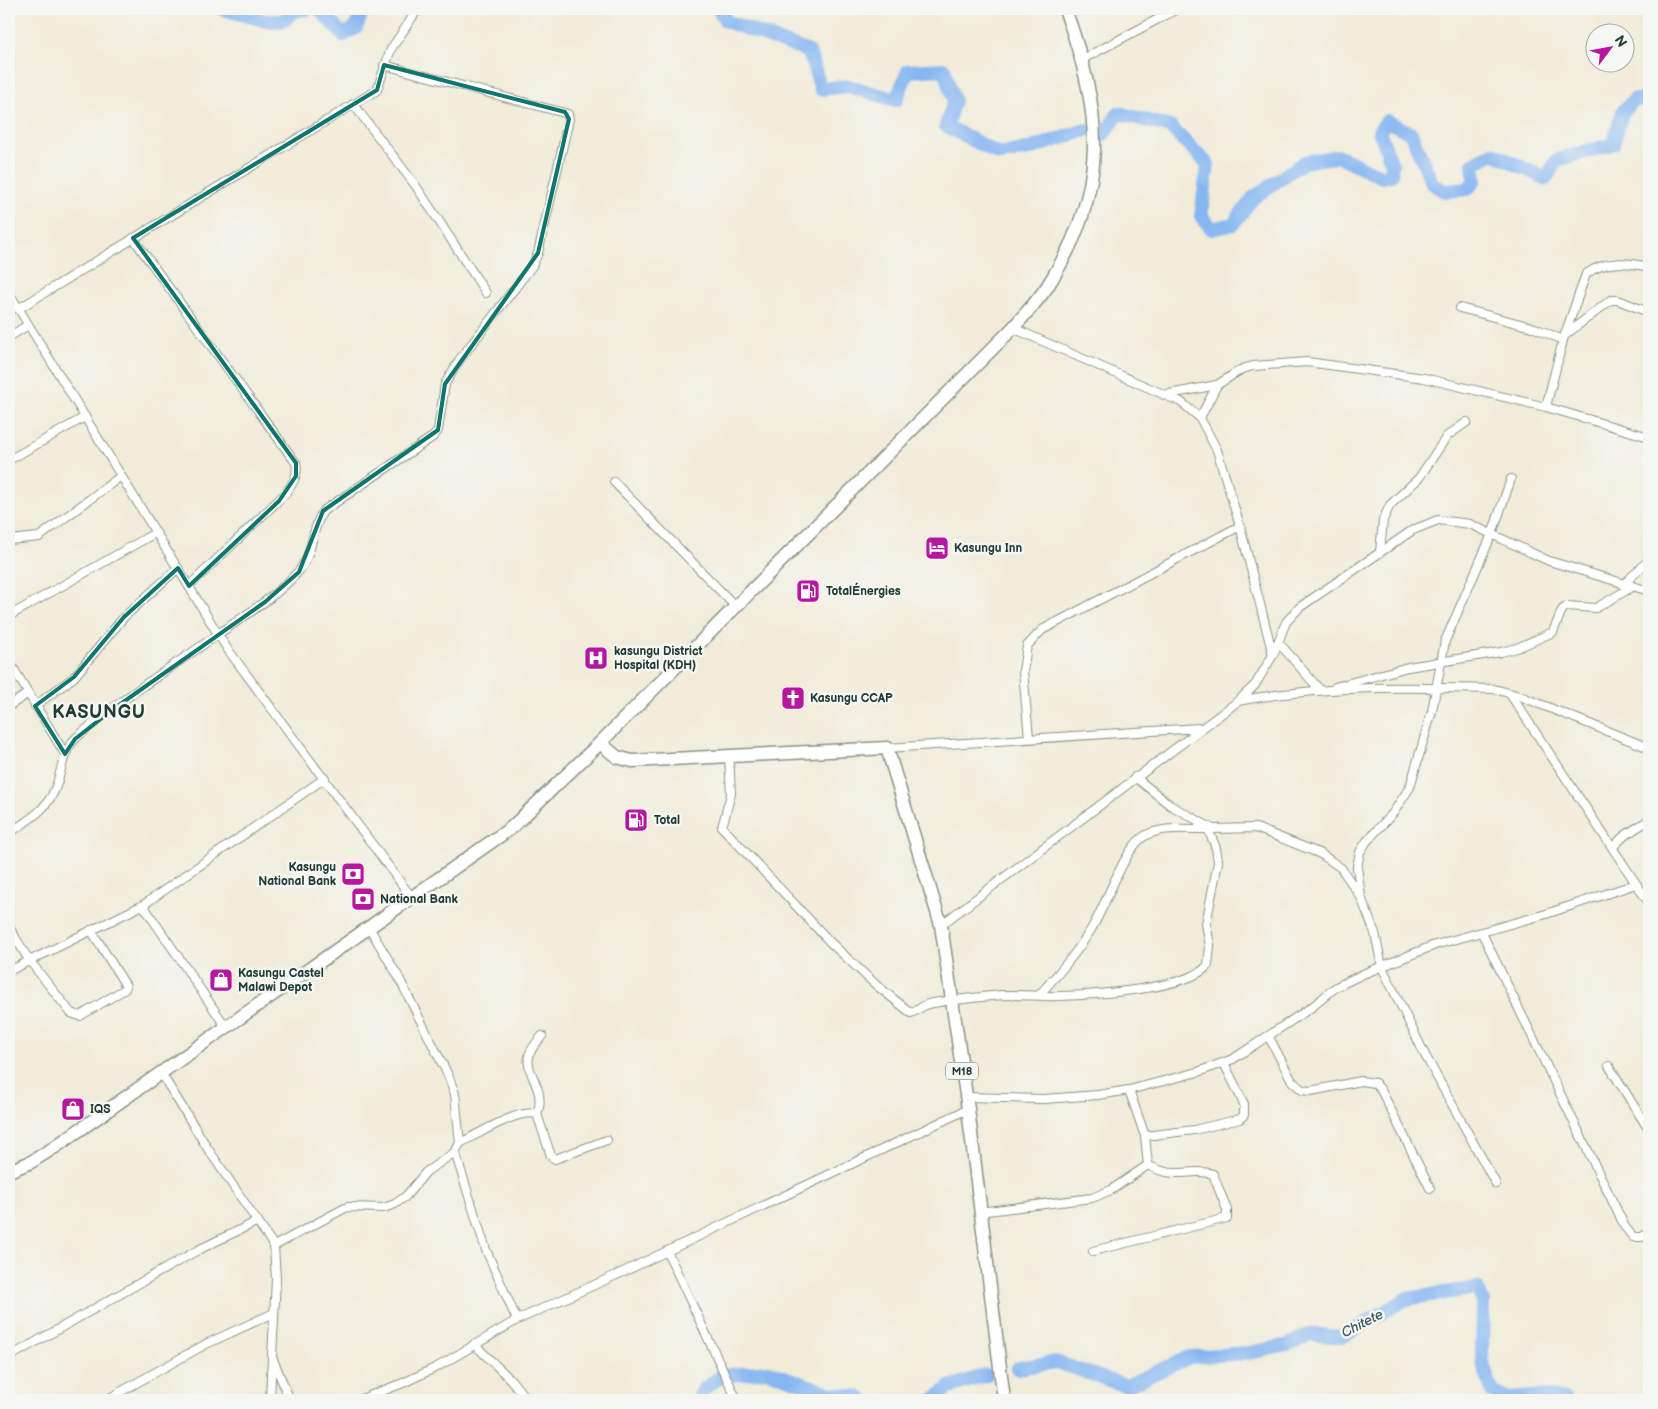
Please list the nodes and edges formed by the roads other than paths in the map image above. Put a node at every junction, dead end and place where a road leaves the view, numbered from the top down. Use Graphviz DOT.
graph roads {
  1 [pos="418,9"];
  2 [pos="1065,9"];
  3 [pos="1177,9"];
  4 [pos="1083,59"];
  5 [pos="384,65"];
  6 [pos="353,104"];
  7 [pos="133,238"];
  8 [pos="1649,267"];
  9 [pos="9,293"];
  10 [pos="486,294"];
  11 [pos="1460,308"];
  12 [pos="18,309"];
  13 [pos="1643,310"];
  14 [pos="28,325"];
  15 [pos="1013,328"];
  16 [pos="9,337"];
  17 [pos="1564,337"];
  18 [pos="1217,385"];
  19 [pos="1164,395"];
  20 [pos="1546,407"];
  21 [pos="85,417"];
  22 [pos="1200,418"];
  23 [pos="1467,422"];
  24 [pos="1649,437"];
  25 [pos="9,460"];
  26 [pos="121,476"];
  27 [pos="1511,479"];
  28 [pos="614,482"];
  29 [pos="1240,526"];
  30 [pos="155,532"];
  31 [pos="1492,534"];
  32 [pos="9,540"];
  33 [pos="1380,552"];
  34 [pos="1649,560"];
  35 [pos="178,568"];
  36 [pos="1623,585"];
  37 [pos="189,586"];
  38 [pos="1632,587"];
  39 [pos="1649,591"];
  40 [pos="735,606"];
  41 [pos="9,616"];
  42 [pos="218,634"];
  43 [pos="1278,642"];
  44 [pos="1273,655"];
  45 [pos="9,661"];
  46 [pos="1440,662"];
  47 [pos="1437,689"];
  48 [pos="1322,690"];
  49 [pos="27,694"];
  50 [pos="1510,694"];
  51 [pos="1237,702"];
  52 [pos="9,706"];
  53 [pos="35,706"];
  54 [pos="1201,728"];
  55 [pos="1029,738"];
  56 [pos="600,743"];
  57 [pos="887,748"];
  58 [pos="1649,748"];
  59 [pos="65,754"];
  60 [pos="728,756"];
  61 [pos="1135,777"];
  62 [pos="324,778"];
  63 [pos="1649,820"];
  64 [pos="1210,829"];
  65 [pos="9,833"];
  66 [pos="1613,847"];
  67 [pos="1636,884"];
  68 [pos="1361,897"];
  69 [pos="412,898"];
  70 [pos="1649,903"];
  71 [pos="143,905"];
  72 [pos="941,925"];
  73 [pos="9,927"];
  74 [pos="370,929"];
  75 [pos="91,930"];
  76 [pos="1482,933"];
  77 [pos="29,960"];
  78 [pos="1382,967"];
  79 [pos="9,972"];
  80 [pos="1040,994"];
  81 [pos="953,1000"];
  82 [pos="226,1028"];
  83 [pos="542,1036"];
  84 [pos="1269,1037"];
  85 [pos="1224,1063"];
  86 [pos="1609,1066"];
  87 [pos="161,1073"];
  88 [pos="1129,1090"];
  89 [pos="967,1103"];
  90 [pos="537,1114"];
  91 [pos="1649,1130"];
  92 [pos="1145,1136"];
  93 [pos="607,1140"];
  94 [pos="460,1143"];
  95 [pos="455,1152"];
  96 [pos="1148,1165"];
  97 [pos="9,1171"];
  98 [pos="1496,1184"];
  99 [pos="1430,1188"];
  100 [pos="979,1212"];
  101 [pos="258,1221"];
  102 [pos="1649,1232"];
  103 [pos="274,1246"];
  104 [pos="667,1251"];
  105 [pos="1093,1251"];
  106 [pos="274,1313"];
  107 [pos="517,1320"];
  108 [pos="474,1344"];
  109 [pos="9,1357"];
  110 [pos="272,1357"];
  111 [pos="106,1400"];
  112 [pos="270,1400"];
  113 [pos="290,1400"];
  114 [pos="358,1400"];
  115 [pos="527,1400"];
  116 [pos="737,1400"];
  117 [pos="1004,1400"];
  1 -- 5 [label="street"];
  2 -- 4 [label="main road"];
  3 -- 4 [label="street"];
  4 -- 15 [label="main road"];
  5 -- 6 [label="street"];
  5 -- 42 [label="street"];
  6 -- 7 [label="street"];
  6 -- 10 [label="street"];
  7 -- 12 [label="street"];
  7 -- 37 [label="street"];
  8 -- 17 [label="street"];
  9 -- 12 [label="street"];
  11 -- 17 [label="street"];
  12 -- 14 [label="street"];
  13 -- 17 [label="street"];
  14 -- 16 [label="street"];
  14 -- 21 [label="street"];
  15 -- 19 [label="street"];
  15 -- 40 [label="main road"];
  17 -- 20 [label="street"];
  18 -- 19 [label="street"];
  18 -- 20 [label="street"];
  18 -- 22 [label="street"];
  19 -- 22 [label="street"];
  20 -- 24 [label="street"];
  21 -- 25 [label="street"];
  21 -- 26 [label="street"];
  22 -- 29 [label="street"];
  23 -- 33 [label="street"];
  26 -- 30 [label="street"];
  26 -- 32 [label="street"];
  27 -- 31 [label="street"];
  28 -- 40 [label="street"];
  29 -- 44 [label="street"];
  29 -- 55 [label="street"];
  30 -- 35 [label="street"];
  30 -- 41 [label="street"];
  31 -- 33 [label="street"];
  31 -- 36 [label="street"];
  31 -- 46 [label="street"];
  33 -- 43 [label="street"];
  34 -- 36 [label="street"];
  35 -- 37 [label="street"];
  35 -- 53 [label="street"];
  36 -- 38 [label="street"];
  37 -- 42 [label="street"];
  38 -- 39 [label="street"];
  38 -- 46 [label="street"];
  40 -- 56 [label="main road"];
  42 -- 59 [label="street"];
  42 -- 62 [label="street"];
  43 -- 44 [label="street"];
  43 -- 48 [label="street"];
  44 -- 51 [label="street"];
  45 -- 49 [label="street"];
  46 -- 47 [label="street"];
  46 -- 48 [label="street"];
  47 -- 48 [label="street"];
  47 -- 50 [label="street"];
  47 -- 68 [label="street"];
  48 -- 51 [label="street"];
  49 -- 52 [label="street"];
  49 -- 53 [label="street"];
  50 -- 58 [label="street"];
  50 -- 66 [label="street"];
  51 -- 54 [label="street"];
  53 -- 59 [label="street"];
  54 -- 55 [label="street"];
  54 -- 61 [label="street"];
  55 -- 57 [label="street"];
  56 -- 60 [label="main road"];
  56 -- 69 [label="main road"];
  57 -- 60 [label="main road"];
  57 -- 72 [label="main road, M18"];
  59 -- 65 [label="street"];
  60 -- 81 [label="street"];
  61 -- 64 [label="street"];
  61 -- 72 [label="street"];
  62 -- 69 [label="street"];
  62 -- 71 [label="street"];
  63 -- 66 [label="street"];
  64 -- 68 [label="street"];
  64 -- 80 [label="street"];
  64 -- 80 [label="street"];
  66 -- 67 [label="street"];
  67 -- 70 [label="street"];
  67 -- 76 [label="street"];
  68 -- 78 [label="street"];
  69 -- 74 [label="main road"];
  71 -- 75 [label="street"];
  71 -- 82 [label="street"];
  72 -- 81 [label="main road, M18"];
  73 -- 77 [label="street"];
  74 -- 82 [label="main road"];
  74 -- 94 [label="street"];
  75 -- 77 [label="street"];
  75 -- 77 [label="street"];
  76 -- 78 [label="street"];
  76 -- 102 [label="street"];
  77 -- 79 [label="street"];
  78 -- 84 [label="street"];
  78 -- 98 [label="street"];
  80 -- 81 [label="street"];
  81 -- 89 [label="main road, M18"];
  82 -- 87 [label="main road"];
  83 -- 90 [label="street"];
  84 -- 85 [label="street"];
  84 -- 99 [label="street"];
  85 -- 88 [label="street"];
  85 -- 92 [label="street"];
  86 -- 91 [label="street"];
  87 -- 97 [label="main road"];
  87 -- 101 [label="street"];
  88 -- 89 [label="street"];
  88 -- 92 [label="street"];
  89 -- 100 [label="main road, M18"];
  89 -- 104 [label="street"];
  90 -- 93 [label="street"];
  90 -- 94 [label="street"];
  92 -- 96 [label="street"];
  94 -- 95 [label="street"];
  95 -- 103 [label="street"];
  95 -- 107 [label="street"];
  96 -- 100 [label="street"];
  96 -- 105 [label="street"];
  100 -- 117 [label="main road, M18"];
  101 -- 103 [label="street"];
  101 -- 109 [label="street"];
  103 -- 106 [label="street"];
  104 -- 107 [label="street"];
  104 -- 116 [label="street"];
  106 -- 110 [label="street"];
  106 -- 111 [label="street"];
  107 -- 108 [label="street"];
  108 -- 114 [label="street"];
  108 -- 115 [label="street"];
  110 -- 112 [label="street"];
  110 -- 113 [label="street"];
}
